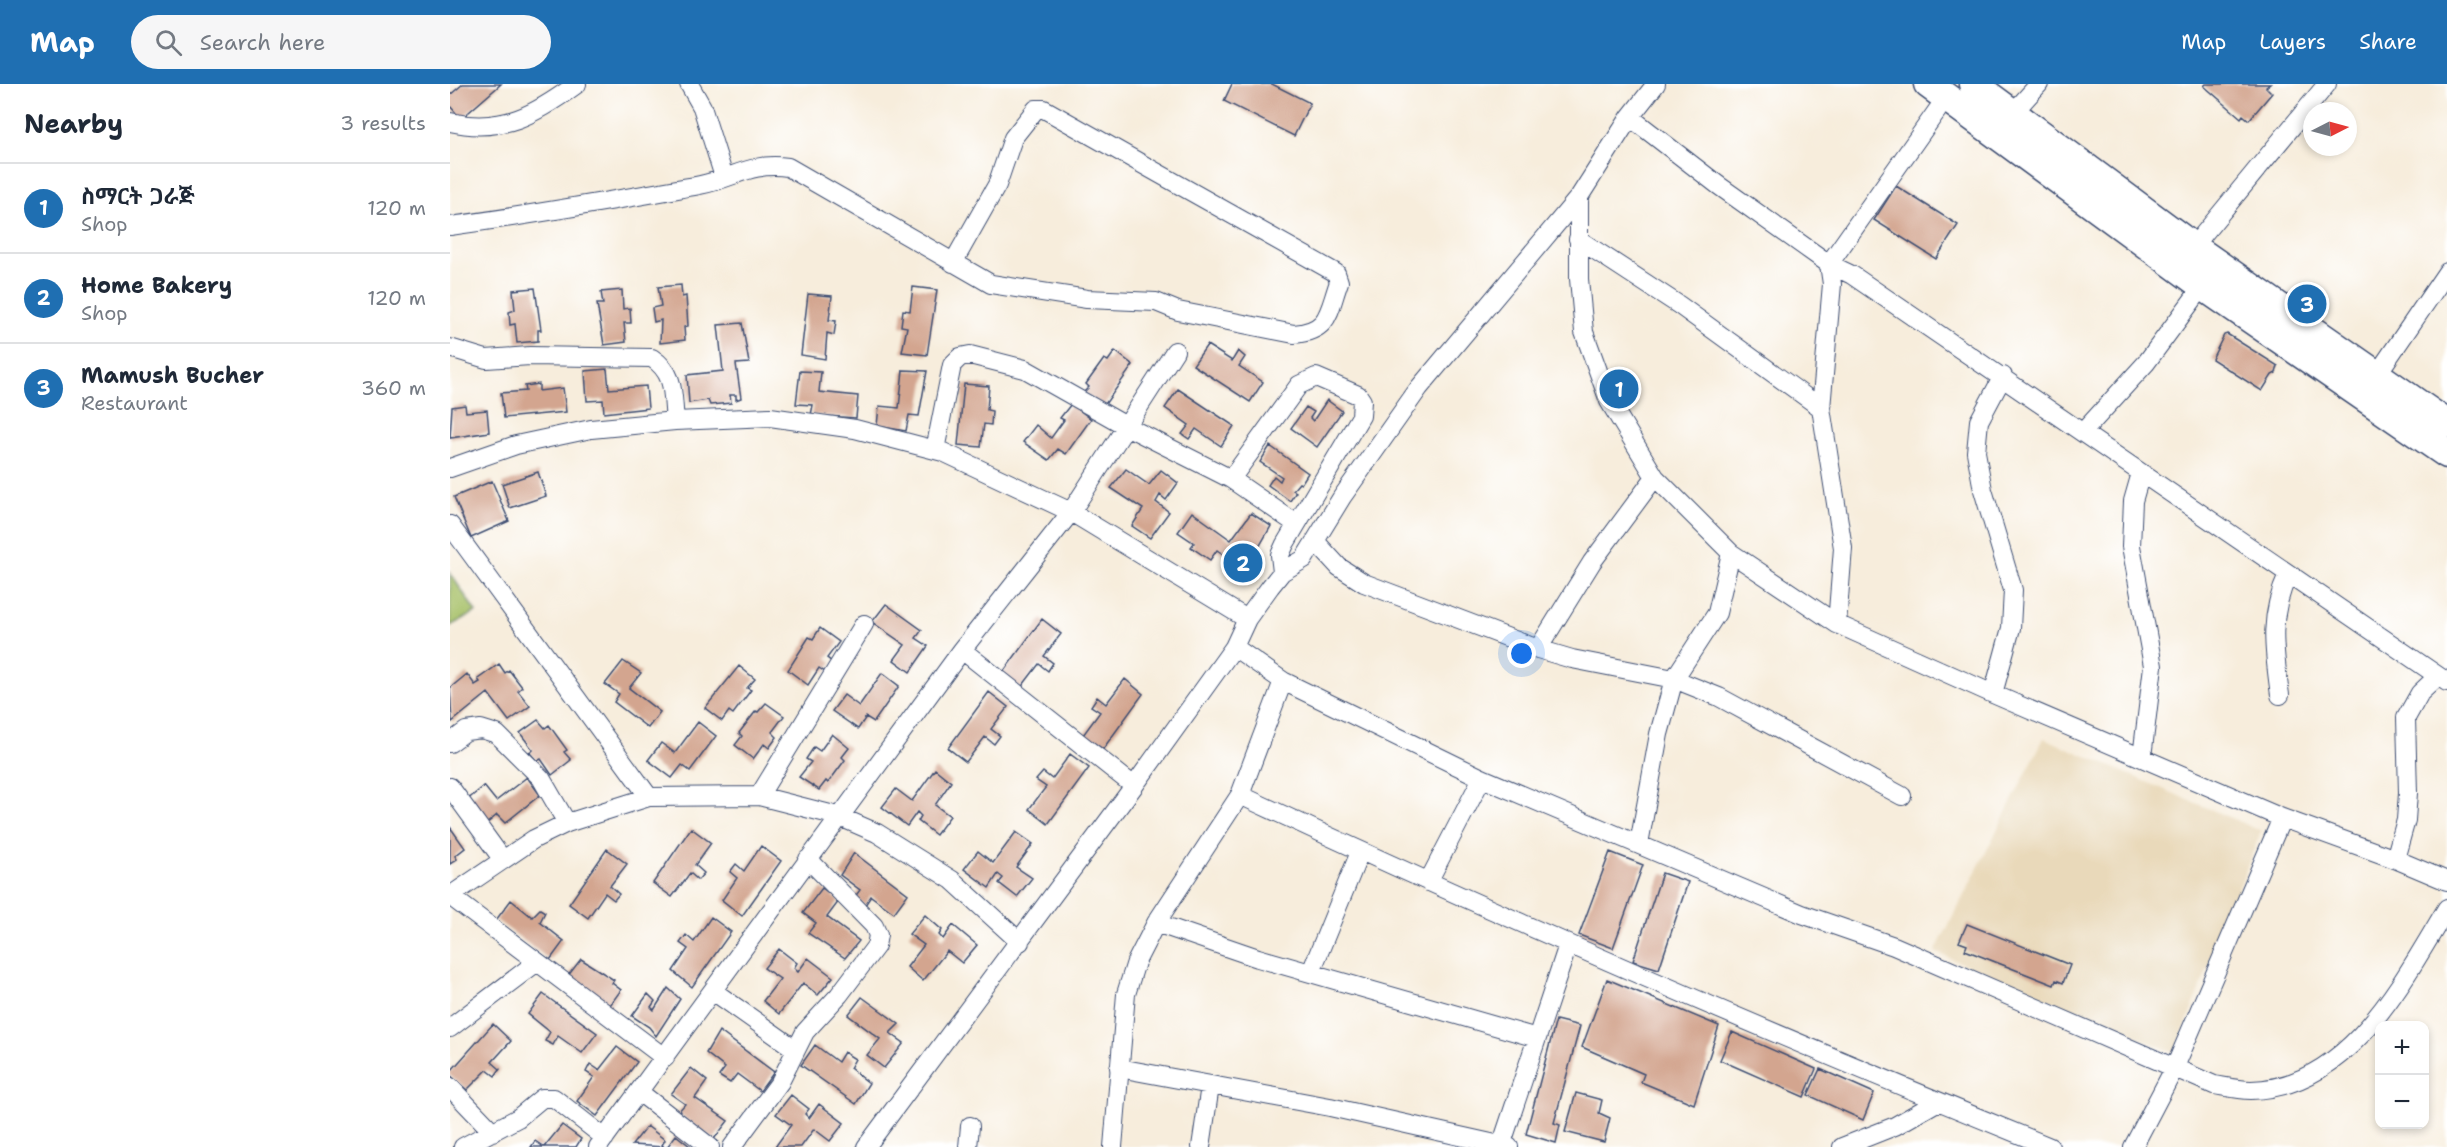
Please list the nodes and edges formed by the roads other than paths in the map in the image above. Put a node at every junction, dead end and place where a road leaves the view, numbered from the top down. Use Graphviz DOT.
graph roads {
  1 [pos="577,84"];
  2 [pos="689,84"];
  3 [pos="1656,84"];
  4 [pos="1973,84"];
  5 [pos="2039,84"];
  6 [pos="2327,84"];
  7 [pos="1937,91"];
  8 [pos="2012,114"];
  9 [pos="1630,117"];
  10 [pos="450,122"];
  11 [pos="724,177"];
  12 [pos="1579,197"];
  13 [pos="450,226"];
  14 [pos="1578,239"];
  15 [pos="2193,247"];
  16 [pos="953,263"];
  17 [pos="1829,264"];
  18 [pos="2447,272"];
  19 [pos="2203,286"];
  20 [pos="450,348"];
  21 [pos="1175,351"];
  22 [pos="2003,376"];
  23 [pos="2376,376"];
  24 [pos="1821,408"];
  25 [pos="675,421"];
  26 [pos="2447,424"];
  27 [pos="1126,426"];
  28 [pos="2083,432"];
  29 [pos="935,450"];
  30 [pos="2447,454"];
  31 [pos="450,468"];
  32 [pos="2141,473"];
  33 [pos="1655,477"];
  34 [pos="1231,479"];
  35 [pos="1071,512"];
  36 [pos="1295,523"];
  37 [pos="450,525"];
  38 [pos="1316,542"];
  39 [pos="1731,553"];
  40 [pos="1282,572"];
  41 [pos="2288,574"];
  42 [pos="1247,619"];
  43 [pos="864,624"];
  44 [pos="1837,624"];
  45 [pos="1234,647"];
  46 [pos="1538,649"];
  47 [pos="962,650"];
  48 [pos="1674,679"];
  49 [pos="2442,680"];
  50 [pos="1283,681"];
  51 [pos="1993,694"];
  52 [pos="2280,695"];
  53 [pos="450,743"];
  54 [pos="2142,757"];
  55 [pos="1482,778"];
  56 [pos="1134,786"];
  57 [pos="450,787"];
  58 [pos="1240,795"];
  59 [pos="759,796"];
  60 [pos="1902,796"];
  61 [pos="649,797"];
  62 [pos="838,816"];
  63 [pos="2282,818"];
  64 [pos="567,823"];
  65 [pos="1639,844"];
  66 [pos="1360,852"];
  67 [pos="808,859"];
  68 [pos="2396,859"];
  69 [pos="503,860"];
  70 [pos="2447,881"];
  71 [pos="1428,882"];
  72 [pos="2447,908"];
  73 [pos="1156,923"];
  74 [pos="1020,942"];
  75 [pos="1568,945"];
  76 [pos="537,962"];
  77 [pos="1311,972"];
  78 [pos="713,990"];
  79 [pos="450,1028"];
  80 [pos="1537,1038"];
  81 [pos="795,1049"];
  82 [pos="665,1058"];
  83 [pos="2175,1067"];
  84 [pos="1119,1068"];
  85 [pos="450,1086"];
  86 [pos="1210,1086"];
  87 [pos="639,1092"];
  88 [pos="1937,1102"];
  89 [pos="970,1126"];
  90 [pos="493,1132"];
  91 [pos="602,1142"];
  92 [pos="1505,1146"];
  93 [pos="462,1147"];
  94 [pos="710,1147"];
  95 [pos="732,1147"];
  96 [pos="866,1147"];
  97 [pos="968,1147"];
  98 [pos="1113,1147"];
  99 [pos="1201,1147"];
  100 [pos="1842,1147"];
  101 [pos="2050,1147"];
  102 [pos="2133,1147"];
  1 -- 10 [label="street"];
  2 -- 11 [label="street"];
  3 -- 9 [label="street"];
  4 -- 8 [label="main road"];
  5 -- 8 [label="street"];
  6 -- 15 [label="street"];
  7 -- 17 [label="street"];
  7 -- 19 [label="main road"];
  8 -- 15 [label="main road"];
  9 -- 12 [label="street"];
  9 -- 17 [label="street"];
  11 -- 13 [label="street"];
  11 -- 16 [label="street"];
  12 -- 14 [label="street"];
  12 -- 38 [label="street"];
  14 -- 24 [label="street"];
  14 -- 33 [label="street"];
  15 -- 23 [label="main road"];
  16 -- 16 [label="street"];
  17 -- 22 [label="street"];
  17 -- 24 [label="street"];
  18 -- 23 [label="street"];
  19 -- 28 [label="street"];
  19 -- 30 [label="main road"];
  20 -- 25 [label="street"];
  21 -- 27 [label="street"];
  22 -- 28 [label="street"];
  22 -- 51 [label="street"];
  23 -- 26 [label="main road"];
  24 -- 44 [label="street"];
  25 -- 29 [label="street"];
  25 -- 31 [label="street"];
  27 -- 29 [label="street"];
  27 -- 34 [label="street"];
  27 -- 35 [label="street"];
  28 -- 32 [label="street"];
  29 -- 35 [label="street"];
  32 -- 41 [label="street"];
  32 -- 54 [label="street"];
  33 -- 39 [label="street"];
  33 -- 46 [label="street"];
  34 -- 36 [label="street"];
  34 -- 36 [label="street"];
  35 -- 42 [label="street"];
  35 -- 47 [label="street"];
  36 -- 40 [label="street"];
  37 -- 61 [label="street"];
  38 -- 40 [label="street"];
  38 -- 46 [label="street"];
  39 -- 44 [label="street"];
  39 -- 48 [label="street"];
  40 -- 42 [label="street"];
  41 -- 49 [label="street"];
  41 -- 52 [label="street"];
  42 -- 45 [label="street"];
  43 -- 59 [label="street"];
  44 -- 51 [label="street"];
  45 -- 50 [label="street"];
  45 -- 56 [label="street"];
  46 -- 48 [label="street"];
  47 -- 56 [label="street"];
  47 -- 62 [label="street"];
  48 -- 60 [label="street"];
  48 -- 65 [label="street"];
  49 -- 68 [label="street"];
  50 -- 55 [label="street"];
  50 -- 58 [label="street"];
  51 -- 54 [label="street"];
  53 -- 64 [label="street"];
  54 -- 63 [label="street"];
  55 -- 65 [label="street"];
  55 -- 71 [label="street"];
  56 -- 74 [label="street"];
  57 -- 69 [label="street"];
  58 -- 66 [label="street"];
  58 -- 73 [label="street"];
  59 -- 61 [label="street"];
  59 -- 62 [label="street"];
  61 -- 64 [label="street"];
  62 -- 67 [label="street"];
  62 -- 74 [label="street"];
  63 -- 68 [label="street"];
  63 -- 83 [label="street"];
  64 -- 69 [label="street"];
  65 -- 83 [label="street"];
  66 -- 71 [label="street"];
  66 -- 77 [label="street"];
  67 -- 78 [label="street"];
  67 -- 81 [label="street"];
  68 -- 70 [label="street"];
  69 -- 76 [label="street"];
  71 -- 75 [label="street"];
  72 -- 83 [label="street"];
  73 -- 77 [label="street"];
  73 -- 84 [label="street"];
  74 -- 96 [label="street"];
  75 -- 80 [label="street"];
  75 -- 88 [label="street"];
  76 -- 79 [label="street"];
  76 -- 82 [label="street"];
  77 -- 80 [label="street"];
  78 -- 81 [label="street"];
  78 -- 82 [label="street"];
  80 -- 92 [label="street"];
  81 -- 95 [label="street"];
  82 -- 87 [label="street"];
  83 -- 102 [label="street"];
  84 -- 86 [label="street"];
  84 -- 98 [label="street"];
  85 -- 90 [label="street"];
  86 -- 92 [label="street"];
  86 -- 99 [label="street"];
  87 -- 91 [label="street"];
  87 -- 94 [label="street"];
  88 -- 100 [label="street"];
  88 -- 101 [label="street"];
  89 -- 97 [label="street"];
  90 -- 91 [label="street"];
  90 -- 93 [label="street"];
}
